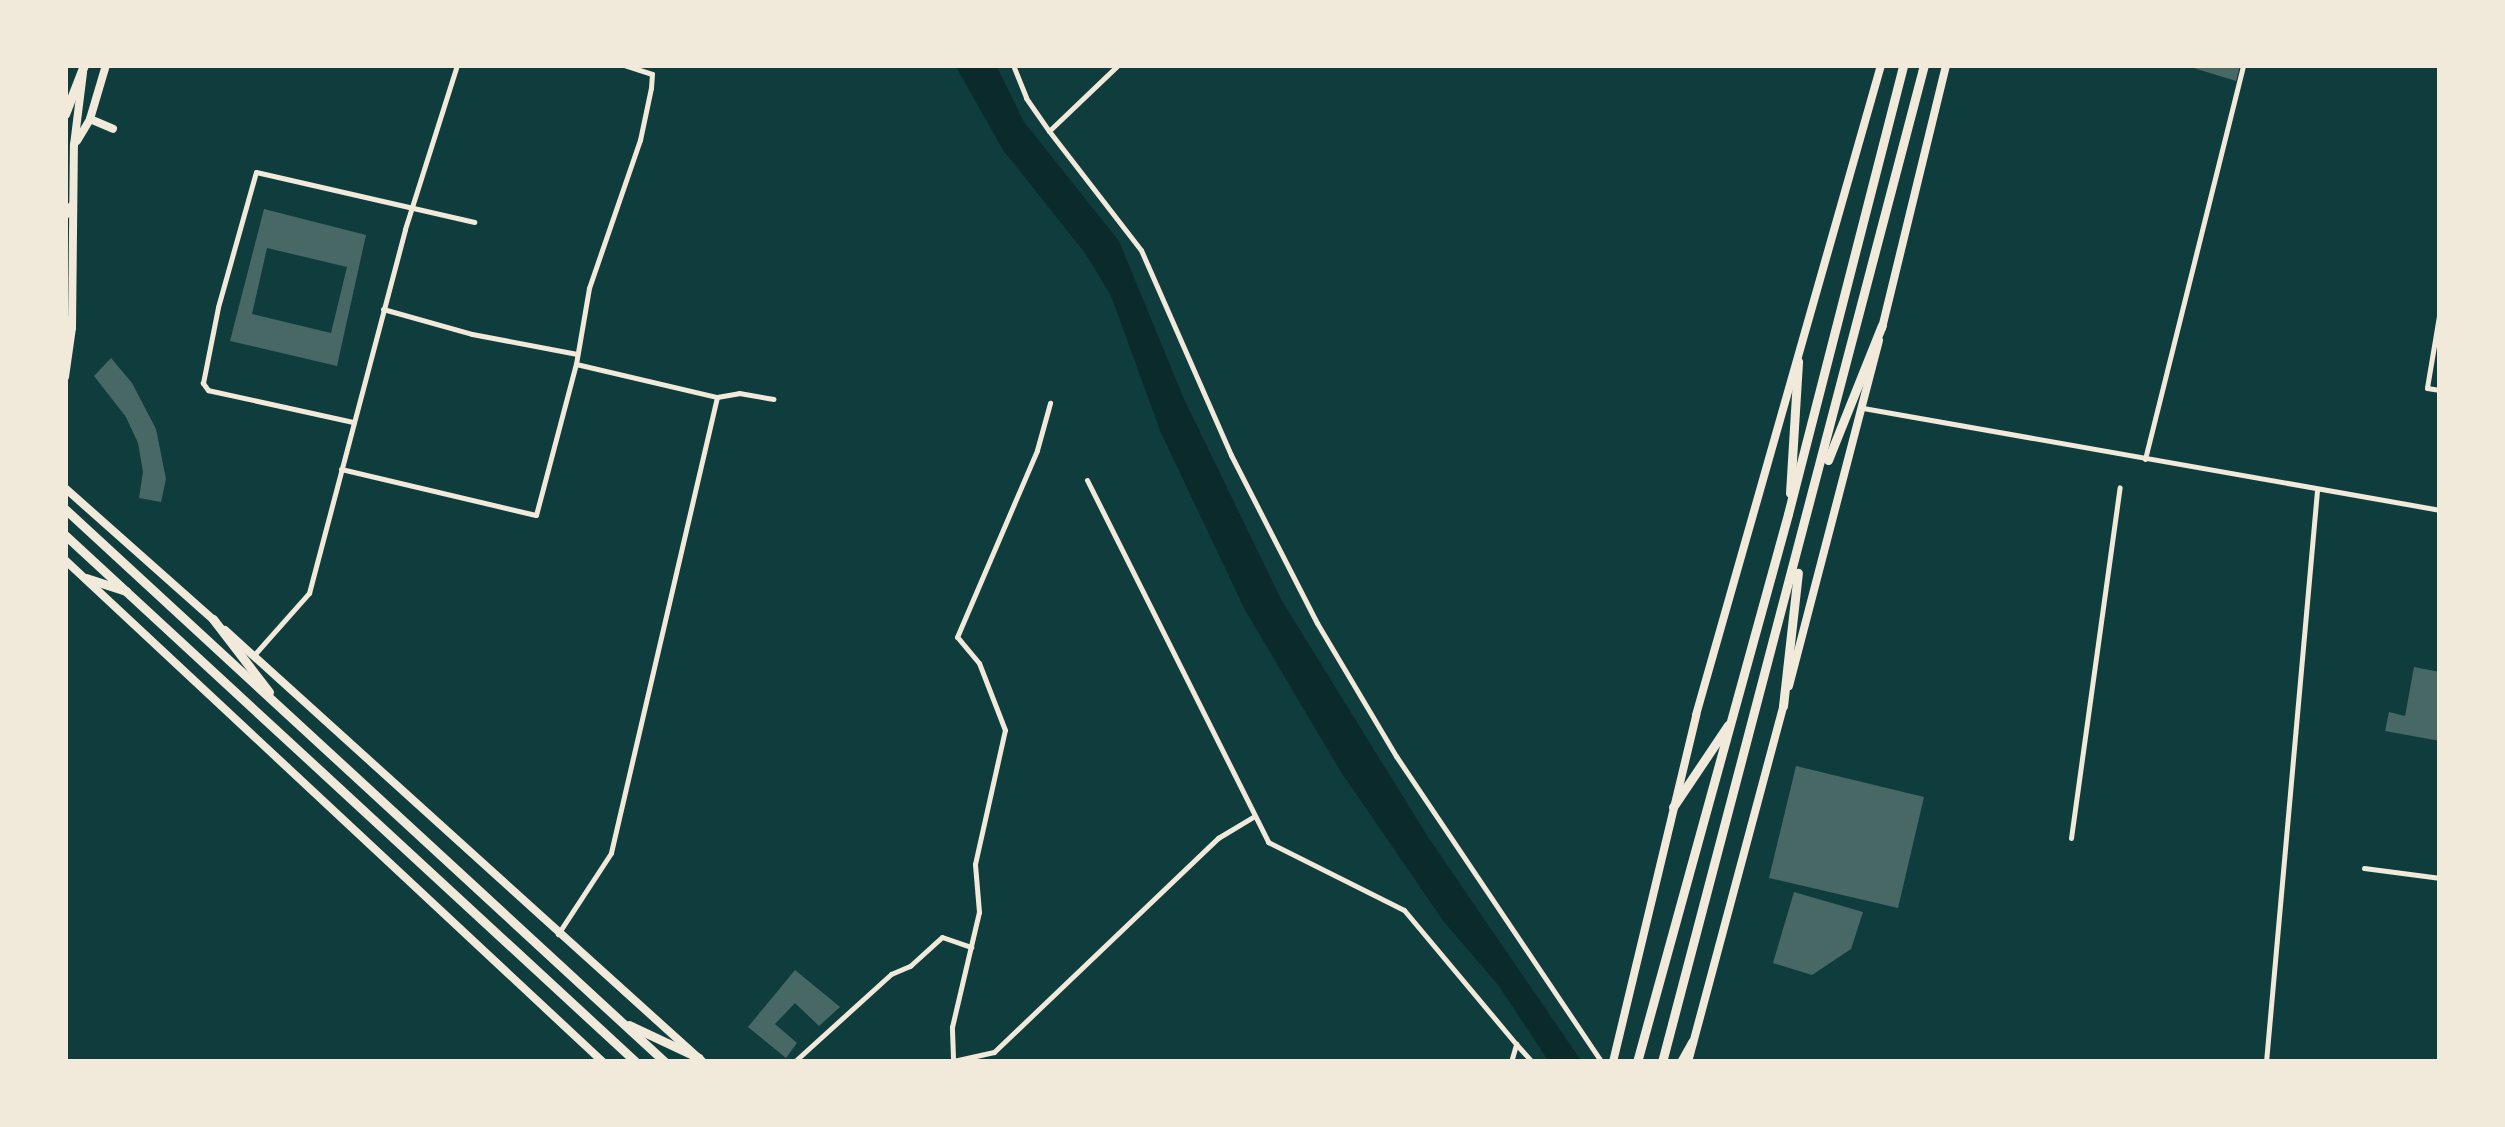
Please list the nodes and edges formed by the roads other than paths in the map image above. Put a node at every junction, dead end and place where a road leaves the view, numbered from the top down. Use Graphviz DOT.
graph roads {
  1 [pos="106,65"];
  2 [pos="457,65"];
  3 [pos="624,65"];
  4 [pos="1012,65"];
  5 [pos="1118,65"];
  6 [pos="1881,65"];
  7 [pos="1904,65"];
  8 [pos="1924,65"];
  9 [pos="1946,65"];
  10 [pos="2243,65"];
  11 [pos="84,66"];
  12 [pos="65,114"];
  13 [pos="90,119"];
  14 [pos="113,129"];
  15 [pos="1049,131"];
  16 [pos="74,145"];
  17 [pos="412,207"];
  18 [pos="68,210"];
  19 [pos="474,222"];
  20 [pos="383,309"];
  21 [pos="2440,310"];
  22 [pos="65,319"];
  23 [pos="1882,325"];
  24 [pos="65,332"];
  25 [pos="578,354"];
  26 [pos="1798,361"];
  27 [pos="576,364"];
  28 [pos="65,377"];
  29 [pos="2440,390"];
  30 [pos="717,397"];
  31 [pos="772,399"];
  32 [pos="1050,403"];
  33 [pos="1864,408"];
  34 [pos="353,422"];
  35 [pos="2145,459"];
  36 [pos="341,469"];
  37 [pos="1086,480"];
  38 [pos="2120,487"];
  39 [pos="65,488"];
  40 [pos="2318,490"];
  41 [pos="1814,495"];
  42 [pos="65,510"];
  43 [pos="2440,510"];
  44 [pos="1788,514"];
  45 [pos="65,535"];
  46 [pos="1802,541"];
  47 [pos="65,560"];
  48 [pos="86,578"];
  49 [pos="130,592"];
  50 [pos="213,619"];
  51 [pos="254,656"];
  52 [pos="1783,706"];
  53 [pos="286,714"];
  54 [pos="1732,719"];
  55 [pos="1673,807"];
  56 [pos="1253,817"];
  57 [pos="2071,838"];
  58 [pos="2364,868"];
  59 [pos="2440,878"];
  60 [pos="558,934"];
  61 [pos="971,947"];
  62 [pos="619,1020"];
  63 [pos="1692,1042"];
  64 [pos="1516,1044"];
  65 [pos="700,1060"];
  66 [pos="951,1060"];
  67 [pos="604,1062"];
  68 [pos="636,1062"];
  69 [pos="664,1062"];
  70 [pos="794,1062"];
  71 [pos="1511,1062"];
  72 [pos="1532,1062"];
  73 [pos="1602,1062"];
  74 [pos="1613,1062"];
  75 [pos="1637,1062"];
  76 [pos="1662,1062"];
  77 [pos="1684,1062"];
  78 [pos="2266,1062"];
  1 -- 13 [label="street"];
  2 -- 17 [label="street"];
  3 -- 25 [label="street"];
  4 -- 15 [label="street"];
  5 -- 15 [label="street"];
  6 -- 26 [label="street"];
  7 -- 44 [label="highway"];
  8 -- 41 [label="highway"];
  9 -- 23 [label="street"];
  10 -- 35 [label="street"];
  11 -- 12 [label="highway"];
  11 -- 16 [label="street"];
  13 -- 14 [label="street"];
  13 -- 16 [label="street"];
  15 -- 73 [label="street"];
  16 -- 18 [label="street"];
  17 -- 19 [label="street"];
  17 -- 20 [label="street"];
  17 -- 34 [label="street"];
  18 -- 28 [label="street"];
  20 -- 25 [label="street"];
  20 -- 34 [label="street"];
  21 -- 29 [label="street"];
  22 -- 24 [label="highway"];
  23 -- 33 [label="street"];
  23 -- 41 [label="highway"];
  25 -- 27 [label="street"];
  26 -- 44 [label="highway"];
  26 -- 55 [label="street"];
  27 -- 30 [label="street"];
  27 -- 36 [label="street"];
  30 -- 31 [label="street"];
  30 -- 60 [label="street"];
  32 -- 61 [label="street"];
  33 -- 35 [label="street"];
  33 -- 52 [label="street"];
  34 -- 36 [label="street"];
  35 -- 40 [label="street"];
  36 -- 51 [label="street"];
  37 -- 56 [label="street"];
  38 -- 57 [label="street"];
  39 -- 50 [label="street"];
  40 -- 43 [label="street"];
  40 -- 78 [label="street"];
  41 -- 46 [label="highway"];
  42 -- 53 [label="highway"];
  44 -- 54 [label="highway"];
  45 -- 49 [label="highway"];
  46 -- 52 [label="highway"];
  46 -- 76 [label="highway"];
  47 -- 48 [label="street"];
  48 -- 49 [label="highway"];
  48 -- 67 [label="street"];
  49 -- 68 [label="highway"];
  50 -- 51 [label="street"];
  50 -- 53 [label="highway"];
  51 -- 60 [label="street"];
  52 -- 63 [label="street"];
  53 -- 62 [label="highway"];
  54 -- 55 [label="highway"];
  54 -- 75 [label="highway"];
  55 -- 74 [label="street"];
  56 -- 64 [label="street"];
  56 -- 66 [label="street"];
  58 -- 59 [label="street"];
  60 -- 65 [label="street"];
  61 -- 66 [label="street"];
  61 -- 70 [label="street"];
  62 -- 65 [label="highway"];
  62 -- 69 [label="highway"];
  63 -- 77 [label="highway"];
  64 -- 71 [label="street"];
  64 -- 72 [label="street"];
}
